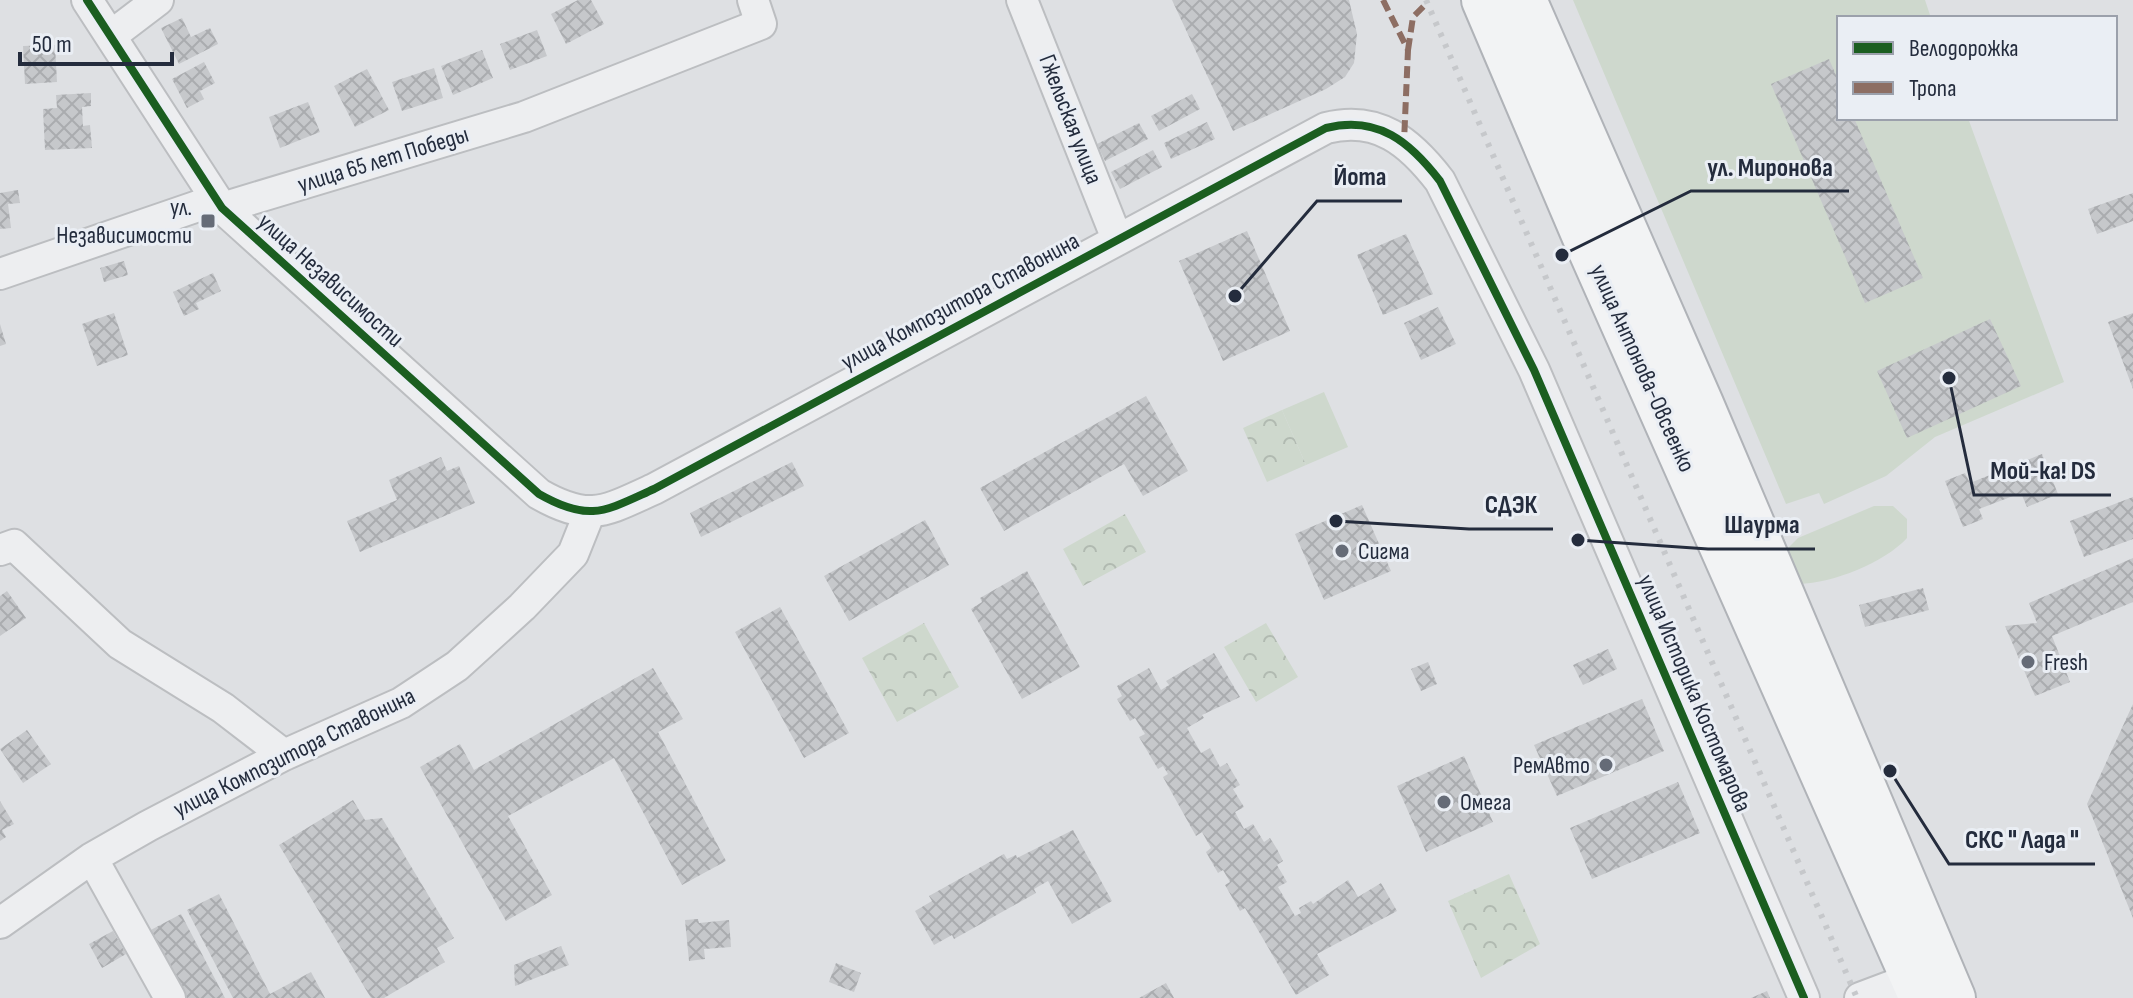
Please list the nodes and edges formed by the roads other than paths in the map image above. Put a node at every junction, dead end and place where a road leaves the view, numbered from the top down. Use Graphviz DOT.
graph roads {
  1 [pos="87,0"];
  2 [pos="158,0"];
  3 [pos="1022,0"];
  4 [pos="1484,0"];
  5 [pos="1524,0"];
  6 [pos="757,12"];
  7 [pos="112,35"];
  8 [pos="1326,128"];
  9 [pos="222,208"];
  10 [pos="1117,239"];
  11 [pos="0,274"];
  12 [pos="601,510"];
  13 [pos="0,550"];
  14 [pos="284,755"];
  15 [pos="92,858"];
  16 [pos="0,923"];
  17 [pos="1932,985"];
  18 [pos="170,998"];
  19 [pos="1804,998"];
  20 [pos="1860,998"];
  1 -- 7 [label="street, улица Независимости"];
  2 -- 7 [label="street"];
  3 -- 10 [label="street, Гжельская улица"];
  4 -- 17 [label="highway, улица Антонова-Овсеенко"];
  5 -- 17 [label="highway, улица Антонова-Овсеенко"];
  6 -- 9 [label="street, улица 65 лет Победы"];
  7 -- 9 [label="street, улица Независимости"];
  8 -- 10 [label="street, улица Композитора Ставонина"];
  8 -- 19 [label="street, улица Историка Костомарова"];
  9 -- 11 [label="street, улица 65 лет Победы"];
  9 -- 12 [label="street, улица Независимости"];
  10 -- 12 [label="street, улица Композитора Ставонина"];
  12 -- 14 [label="street, улица Композитора Ставонина"];
  13 -- 14 [label="street"];
  14 -- 15 [label="street, улица Композитора Ставонина"];
  15 -- 16 [label="street, улица Композитора Ставонина"];
  15 -- 18 [label="street"];
  17 -- 20 [label="street"];
}
